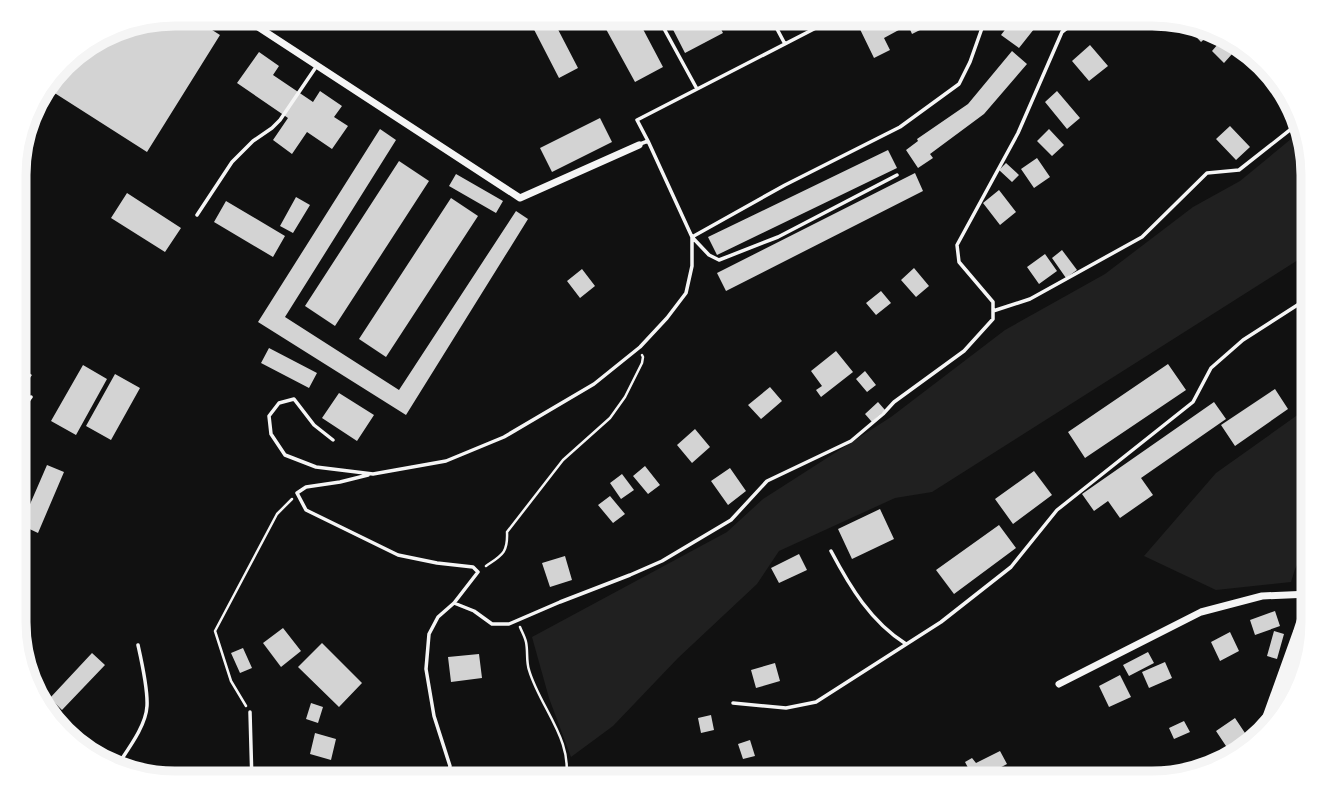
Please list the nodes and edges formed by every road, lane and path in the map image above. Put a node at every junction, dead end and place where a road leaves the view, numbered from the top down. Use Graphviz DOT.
graph roads {
  1 [pos="257,26"];
  2 [pos="662,26"];
  3 [pos="775,26"];
  4 [pos="820,26"];
  5 [pos="983,26"];
  6 [pos="1070,26"];
  7 [pos="785,44"];
  8 [pos="317,65"];
  9 [pos="697,90"];
  10 [pos="1293,127"];
  11 [pos="648,141"];
  12 [pos="639,145"];
  13 [pos="897,175"];
  14 [pos="197,215"];
  15 [pos="692,237"];
  16 [pos="1300,303"];
  17 [pos="993,311"];
  18 [pos="637,349"];
  19 [pos="31,397"];
  20 [pos="26,404"];
  21 [pos="333,440"];
  22 [pos="373,474"];
  23 [pos="297,493"];
  24 [pos="831,551"];
  25 [pos="478,572"];
  26 [pos="1300,591"];
  27 [pos="454,603"];
  28 [pos="518,620"];
  29 [pos="1300,626"];
  30 [pos="1298,632"];
  31 [pos="906,644"];
  32 [pos="138,645"];
  33 [pos="1059,684"];
  34 [pos="733,703"];
  35 [pos="250,712"];
  36 [pos="1269,713"];
  37 [pos="121,760"];
  38 [pos="252,771"];
  39 [pos="449,771"];
  40 [pos="569,771"];
  1 -- 8 [label="street"];
  2 -- 9 [label="lane"];
  3 -- 7 [label="lane"];
  4 -- 7 [label="lane"];
  5 -- 15 [label="lane"];
  6 -- 17 [label="lane"];
  7 -- 9 [label="lane"];
  8 -- 12 [label="street"];
  8 -- 14 [label="lane"];
  9 -- 11 [label="lane"];
  10 -- 17 [label="lane"];
  11 -- 12 [label="lane"];
  11 -- 15 [label="lane"];
  13 -- 15 [label="lane"];
  15 -- 18 [label="lane"];
  16 -- 31 [label="lane"];
  17 -- 28 [label="lane"];
  18 -- 22 [label="lane"];
  18 -- 25 [label="path"];
  19 -- 20 [label="lane"];
  21 -- 22 [label="lane"];
  22 -- 23 [label="lane"];
  23 -- 25 [label="lane"];
  23 -- 35 [label="path"];
  24 -- 31 [label="lane"];
  25 -- 27 [label="lane"];
  26 -- 33 [label="street"];
  27 -- 28 [label="lane"];
  27 -- 39 [label="lane"];
  28 -- 40 [label="path"];
  29 -- 30 [label="main road"];
  30 -- 36 [label="main road"];
  31 -- 34 [label="lane"];
  32 -- 37 [label="lane"];
  35 -- 38 [label="lane"];
}
